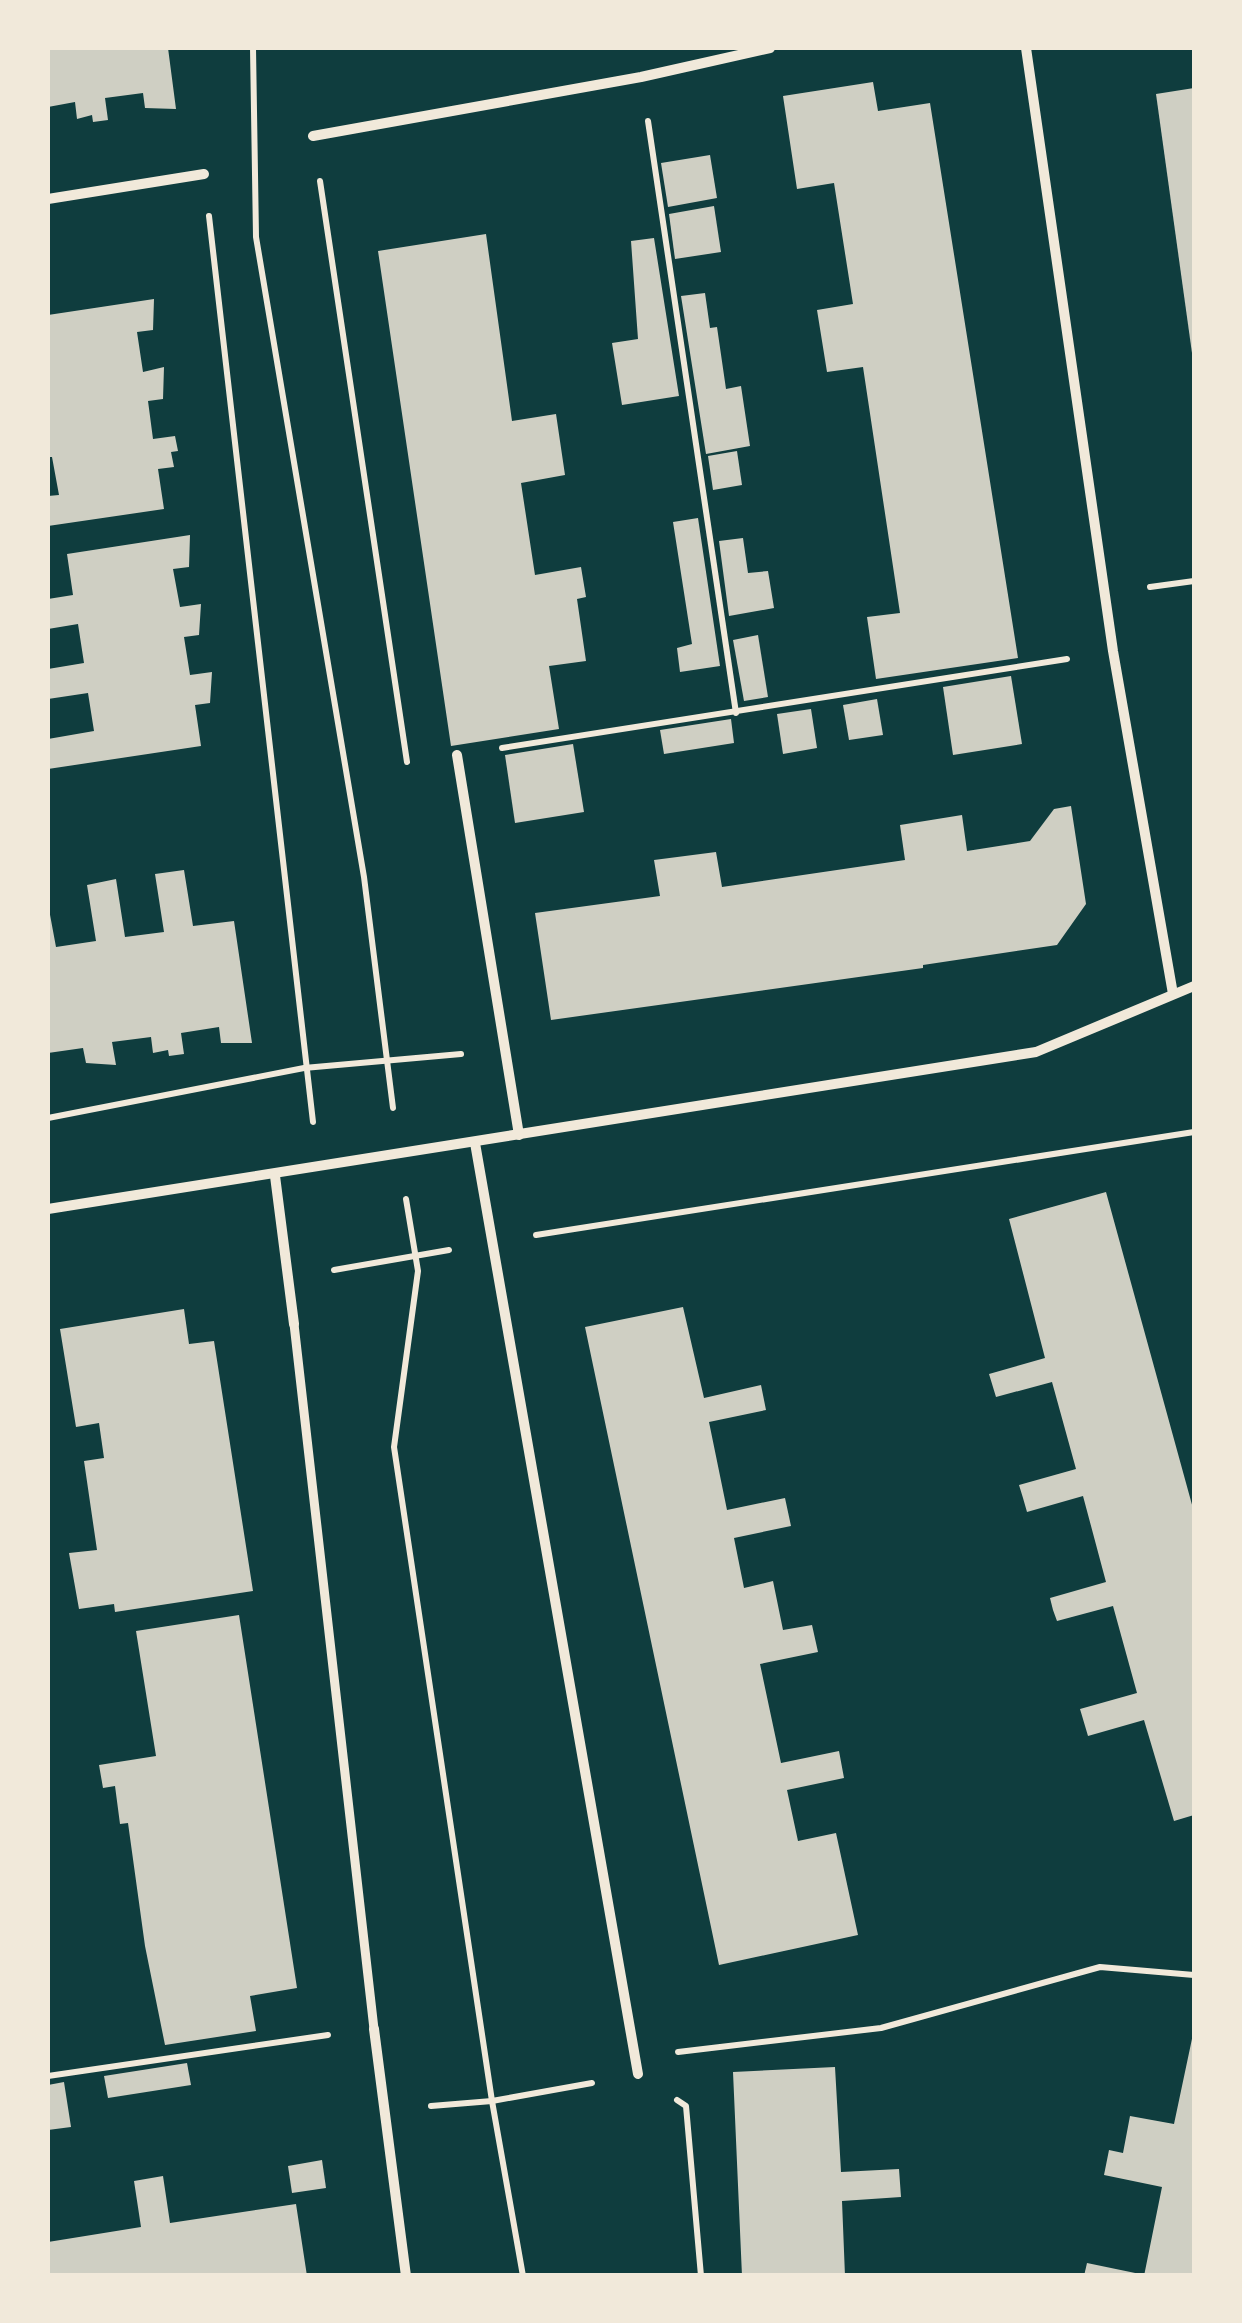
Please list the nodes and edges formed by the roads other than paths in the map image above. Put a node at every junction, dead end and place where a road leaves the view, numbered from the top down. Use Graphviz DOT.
graph roads {
  1 [pos="770,48"];
  2 [pos="1026,48"];
  3 [pos="313,136"];
  4 [pos="204,174"];
  5 [pos="48,199"];
  6 [pos="457,755"];
  7 [pos="1194,986"];
  8 [pos="1173,994"];
  9 [pos="519,1135"];
  10 [pos="475,1142"];
  11 [pos="276,1176"];
  12 [pos="48,1209"];
  13 [pos="294,1324"];
  14 [pos="374,2028"];
  15 [pos="638,2074"];
  16 [pos="406,2276"];
  1 -- 3 [label="street"];
  2 -- 8 [label="street"];
  4 -- 5 [label="street"];
  6 -- 9 [label="street"];
  7 -- 8 [label="street"];
  8 -- 9 [label="street"];
  9 -- 10 [label="street"];
  10 -- 11 [label="street"];
  10 -- 15 [label="street"];
  11 -- 12 [label="street"];
  11 -- 13 [label="street"];
  13 -- 14 [label="street"];
  14 -- 16 [label="street"];
}
